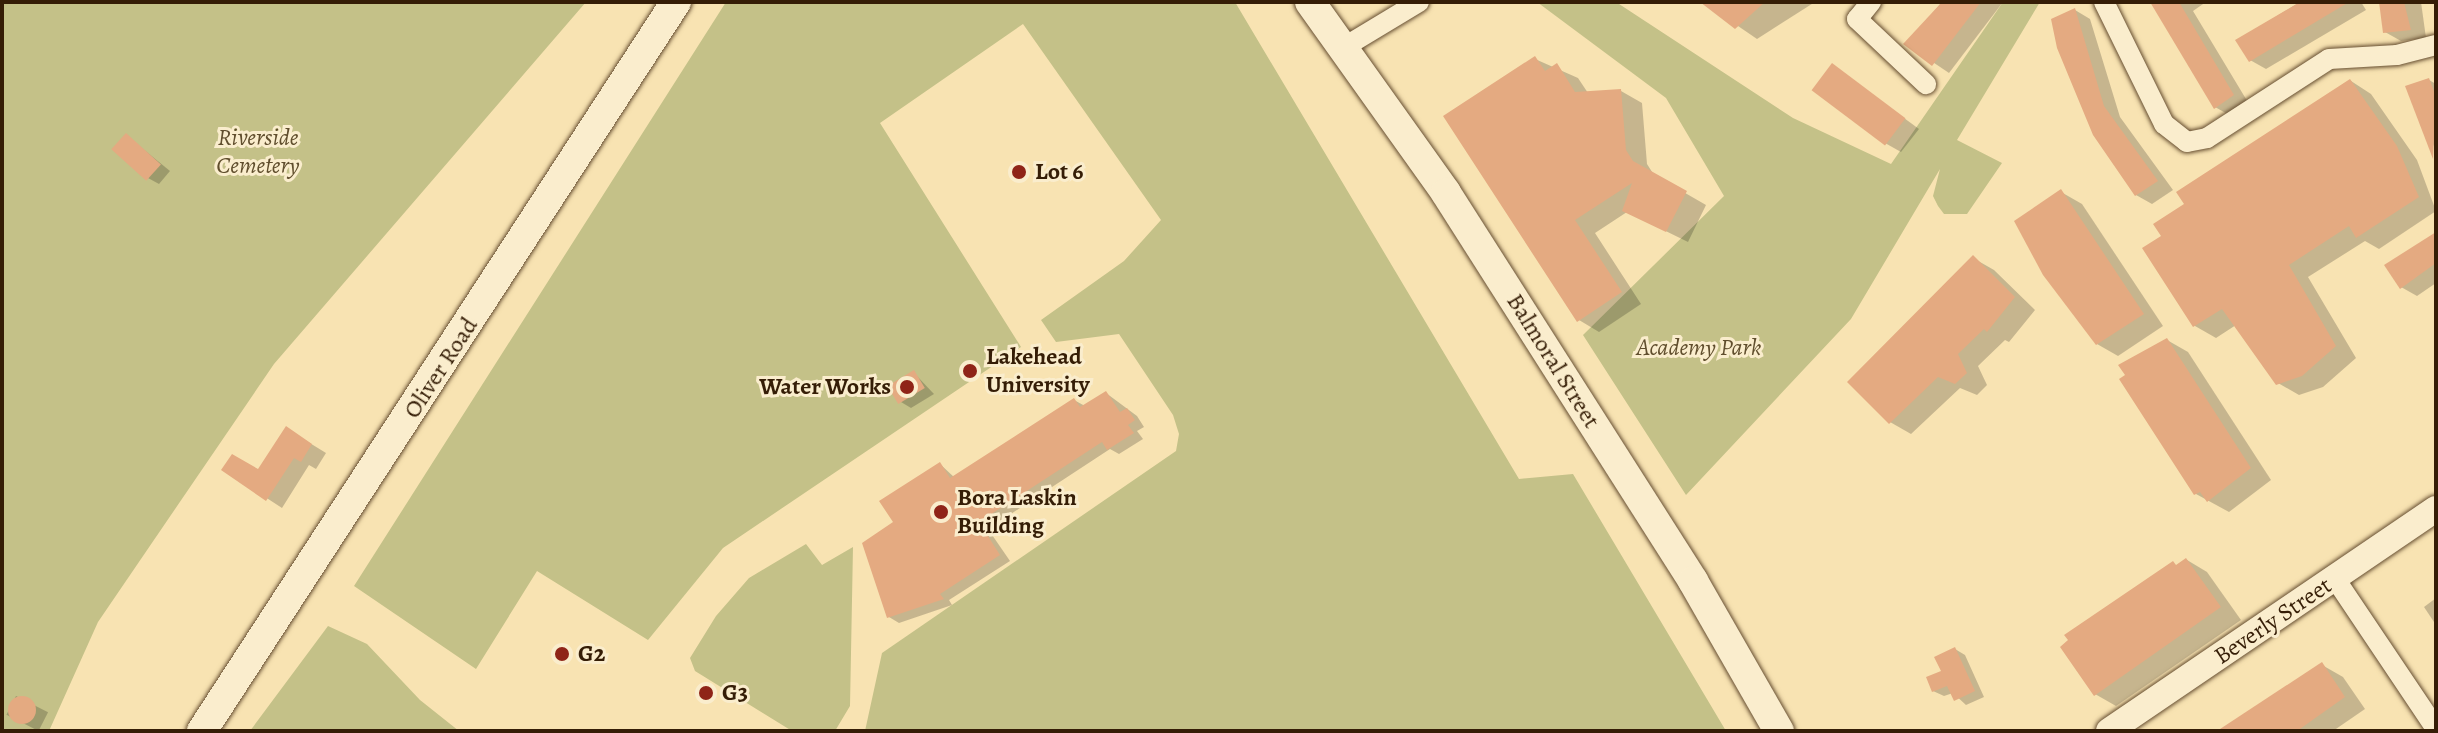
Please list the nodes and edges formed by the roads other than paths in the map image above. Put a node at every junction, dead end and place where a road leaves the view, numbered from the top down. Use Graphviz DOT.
graph roads {
  1 [pos="676,2"];
  2 [pos="1310,2"];
  3 [pos="1419,2"];
  4 [pos="1871,2"];
  5 [pos="2104,2"];
  6 [pos="2436,45"];
  7 [pos="1341,49"];
  8 [pos="1926,84"];
  9 [pos="2436,509"];
  10 [pos="2336,580"];
  11 [pos="2436,729"];
  12 [pos="202,731"];
  13 [pos="1779,731"];
  14 [pos="2109,731"];
  1 -- 12 [label="main road, Oliver Road"];
  2 -- 7 [label="main road, Balmoral Street"];
  3 -- 7 [label="street"];
  4 -- 8 [label="street"];
  5 -- 6 [label="street"];
  7 -- 13 [label="main road, Balmoral Street"];
  9 -- 10 [label="street, Beverly Street"];
  10 -- 11 [label="street"];
  10 -- 14 [label="street, Beverly Street"];
}
